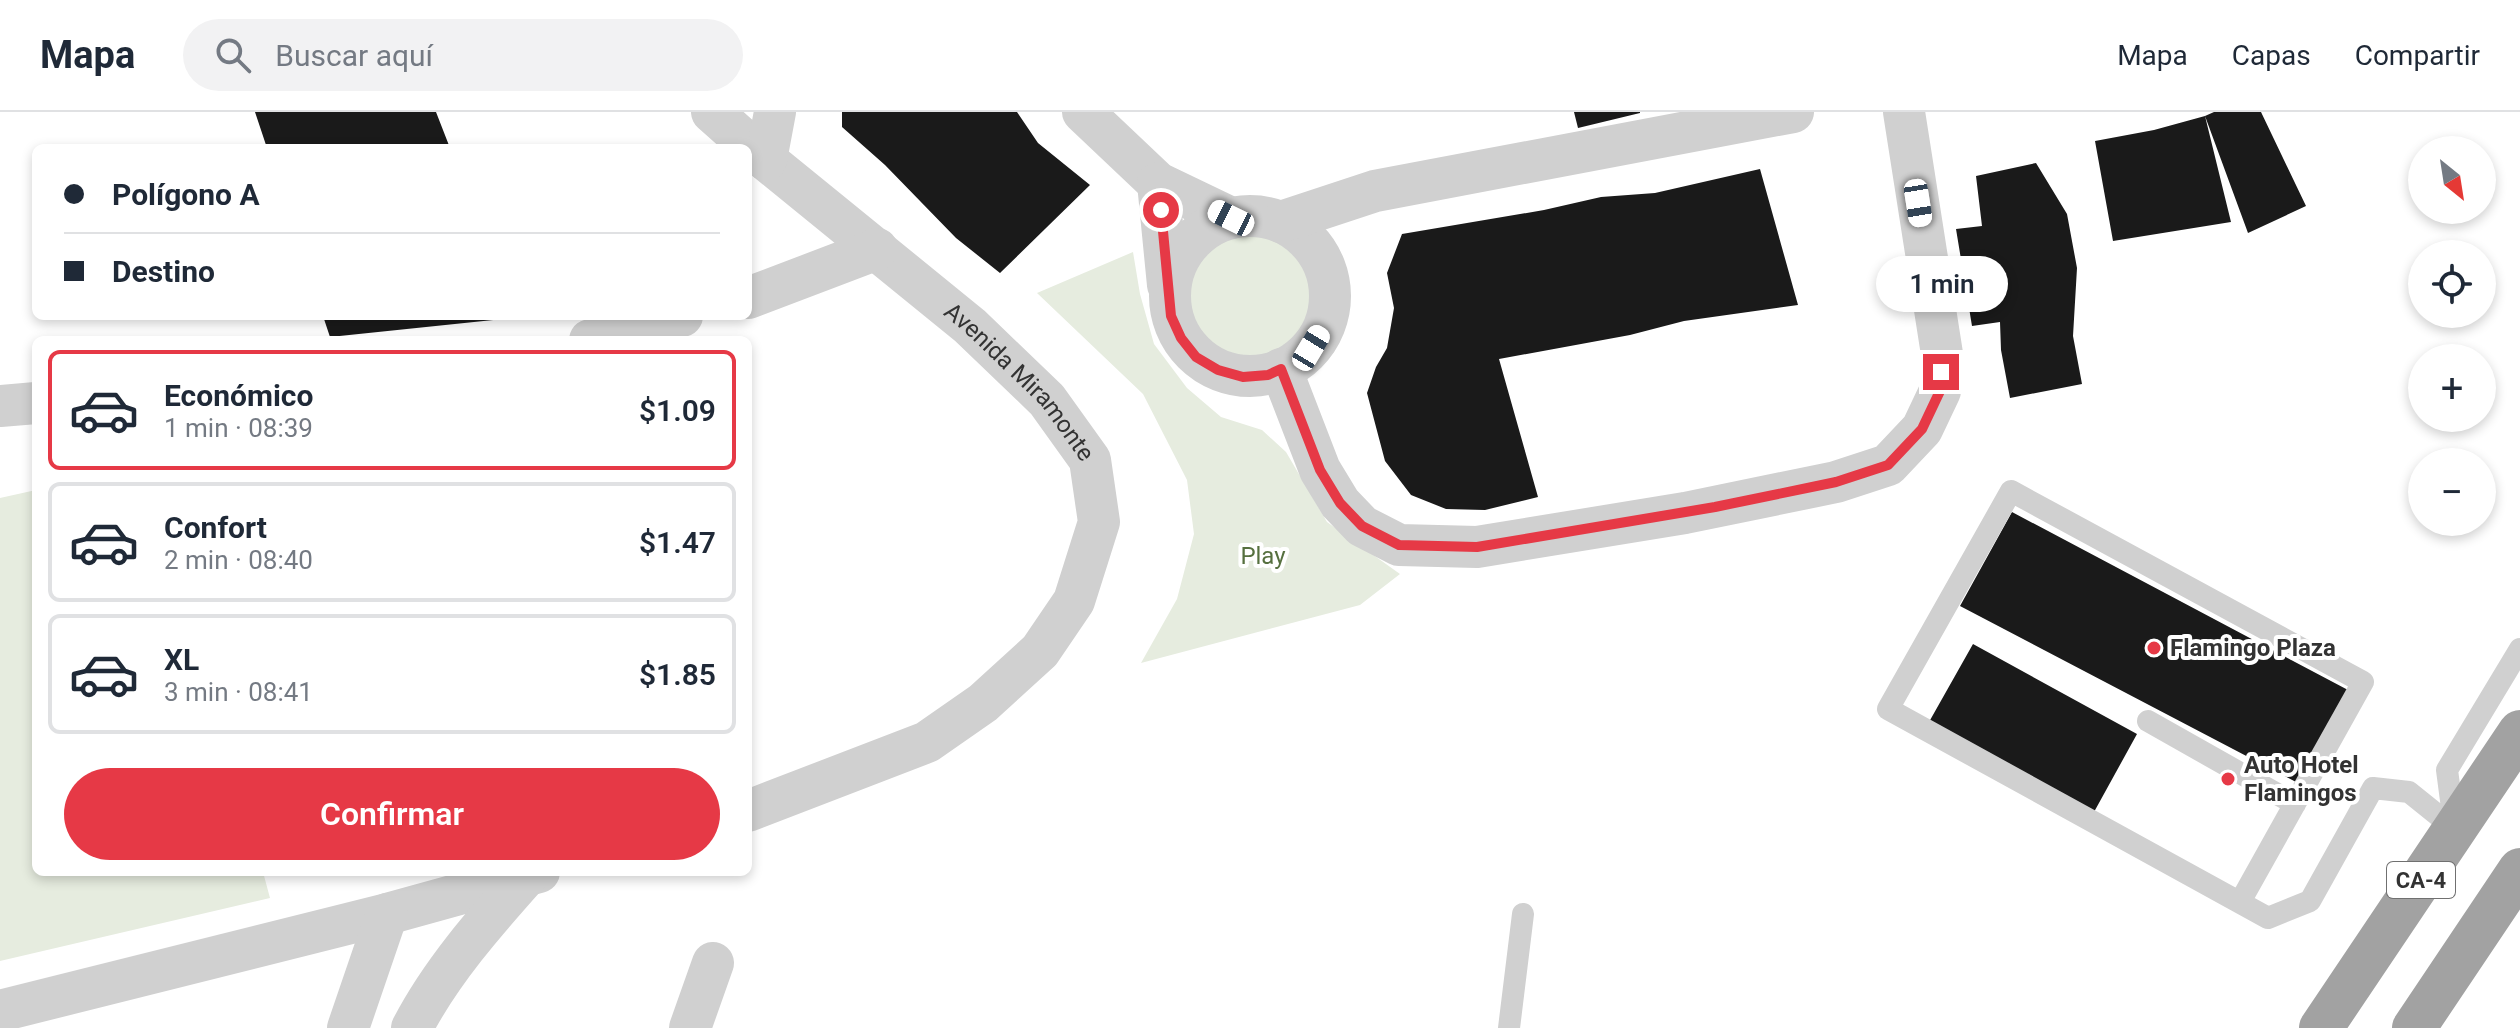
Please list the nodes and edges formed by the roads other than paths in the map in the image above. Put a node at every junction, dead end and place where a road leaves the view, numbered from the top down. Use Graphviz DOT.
graph roads {
  1 [pos="712,112"];
  2 [pos="775,112"];
  3 [pos="1083,112"];
  4 [pos="1793,112"];
  5 [pos="1904,112"];
  6 [pos="748,144"];
  7 [pos="752,148"];
  8 [pos="766,160"];
  9 [pos="1158,183"];
  10 [pos="1375,191"];
  11 [pos="1231,218"];
  12 [pos="1281,222"];
  13 [pos="877,249"];
  14 [pos="1169,292"];
  15 [pos="752,296"];
  16 [pos="1331,301"];
  17 [pos="667,320"];
  18 [pos="605,336"];
  19 [pos="1281,369"];
  20 [pos="32,403"];
  21 [pos="0,406"];
  22 [pos="2520,649"];
  23 [pos="2148,721"];
  24 [pos="2520,732"];
  25 [pos="2295,804"];
  26 [pos="752,809"];
  27 [pos="2455,829"];
  28 [pos="2520,870"];
  29 [pos="526,876"];
  30 [pos="531,876"];
  31 [pos="2240,902"];
  32 [pos="387,914"];
  33 [pos="1523,914"];
  34 [pos="713,963"];
  35 [pos="0,1011"];
  36 [pos="348,1028"];
  37 [pos="412,1028"];
  38 [pos="690,1028"];
  39 [pos="1509,1028"];
  40 [pos="2321,1028"];
  41 [pos="2414,1028"];
  1 -- 6 [label="street, Avenida Miramonte"];
  2 -- 8 [label="street"];
  3 -- 9 [label="street"];
  4 -- 10 [label="street"];
  5 -- 19 [label="street"];
  7 -- 8 [label="street, Avenida Miramonte"];
  8 -- 13 [label="street, Avenida Miramonte"];
  9 -- 11 [label="street"];
  9 -- 14 [label="street"];
  10 -- 12 [label="street"];
  10 -- 16 [label="street"];
  11 -- 12 [label="street"];
  11 -- 14 [label="street"];
  12 -- 16 [label="street"];
  13 -- 15 [label="street"];
  13 -- 26 [label="street, Avenida Miramonte"];
  14 -- 19 [label="street"];
  16 -- 19 [label="street"];
  17 -- 18 [label="street"];
  20 -- 21 [label="street"];
  22 -- 27 [label="lane"];
  23 -- 25 [label="lane"];
  24 -- 27 [label="highway, CA-4"];
  25 -- 31 [label="lane"];
  25 -- 31 [label="lane"];
  27 -- 31 [label="lane"];
  27 -- 40 [label="highway, CA-4"];
  28 -- 41 [label="highway"];
  29 -- 32 [label="street"];
  30 -- 37 [label="street"];
  32 -- 35 [label="street"];
  32 -- 36 [label="street"];
  33 -- 39 [label="lane"];
  34 -- 38 [label="street"];
}
